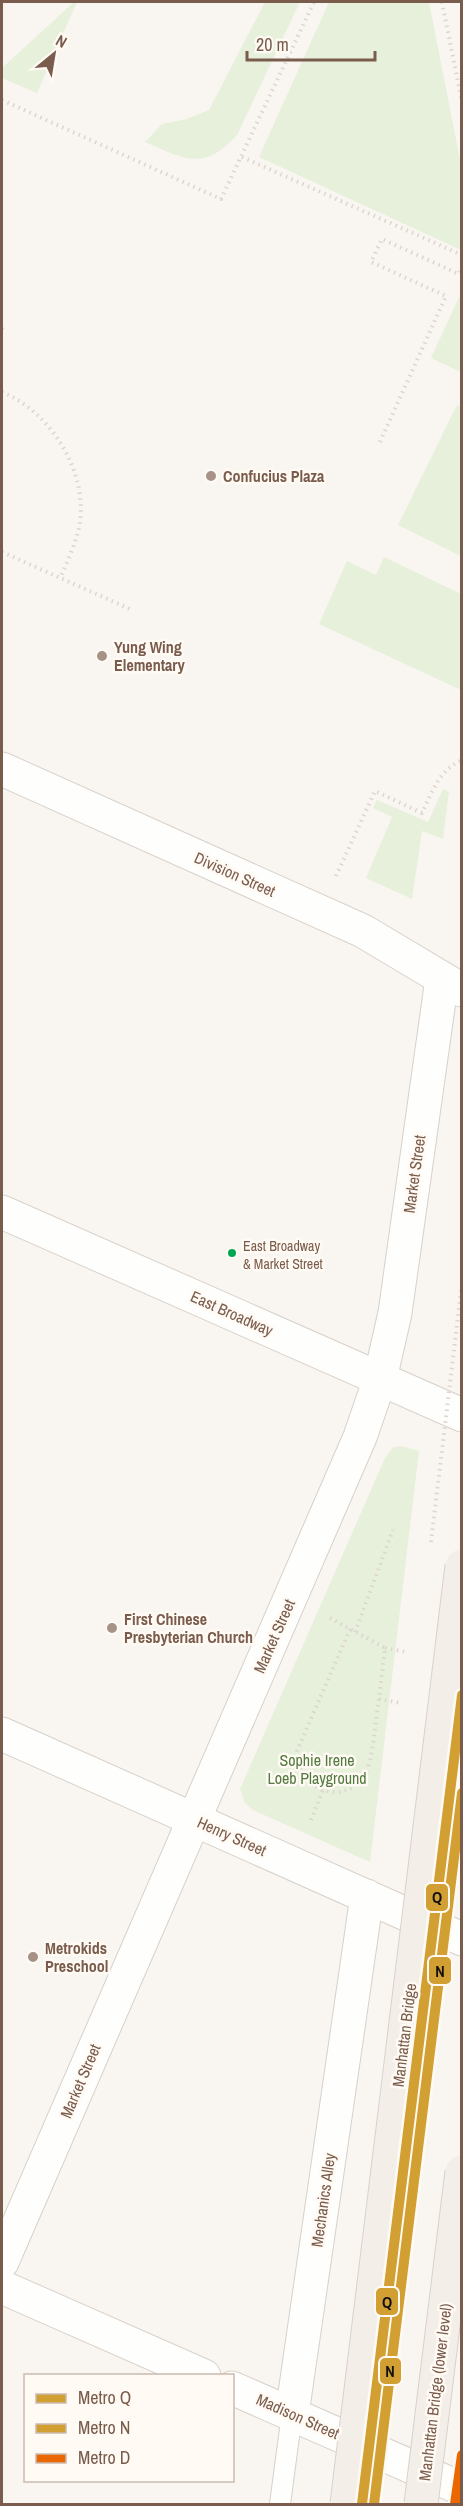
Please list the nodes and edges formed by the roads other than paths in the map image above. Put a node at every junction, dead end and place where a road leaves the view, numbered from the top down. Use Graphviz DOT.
graph roads {
  1 [pos="2,769"];
  2 [pos="452,985"];
  3 [pos="2,1212"];
  4 [pos="380,1378"];
  5 [pos="462,1415"];
  6 [pos="462,1566"];
  7 [pos="2,1734"];
  8 [pos="194,1819"];
  9 [pos="366,1896"];
  10 [pos="462,1939"];
  11 [pos="462,2172"];
  12 [pos="2,2262"];
  13 [pos="2,2287"];
  14 [pos="199,2374"];
  15 [pos="234,2389"];
  16 [pos="292,2414"];
  17 [pos="462,2489"];
  18 [pos="280,2505"];
  19 [pos="347,2505"];
  20 [pos="421,2505"];
  1 -- 2 [label="street, Division Street"];
  2 -- 4 [label="street, Market Street"];
  3 -- 4 [label="street, East Broadway"];
  4 -- 5 [label="street, East Broadway"];
  4 -- 8 [label="street, Market Street"];
  6 -- 19 [label="main road, Manhattan Bridge, bridge"];
  7 -- 8 [label="street, Henry Street"];
  8 -- 9 [label="street, Henry Street"];
  8 -- 12 [label="street, Market Street"];
  9 -- 10 [label="street, Henry Street"];
  9 -- 16 [label="street, Mechanics Alley"];
  11 -- 20 [label="main road, Manhattan Bridge (lower level), bridge"];
  13 -- 14 [label="street"];
  15 -- 16 [label="street, Madison Street"];
  16 -- 17 [label="street, Madison Street"];
  16 -- 18 [label="lane, Mechanics Alley"];
}
